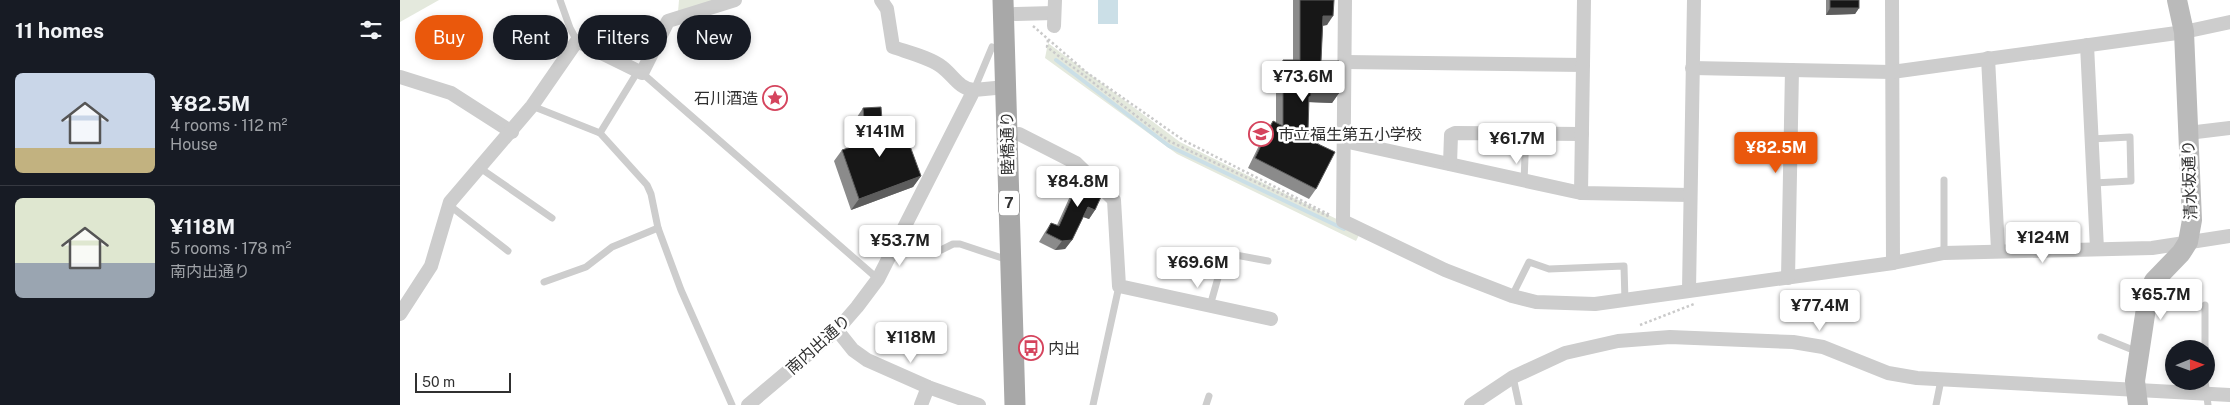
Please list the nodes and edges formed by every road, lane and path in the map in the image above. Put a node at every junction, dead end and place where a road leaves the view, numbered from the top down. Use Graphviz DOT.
graph roads {
  1 [pos="560,0"];
  2 [pos="735,0"];
  3 [pos="881,0"];
  4 [pos="1346,0"];
  5 [pos="1584,0"];
  6 [pos="1694,0"];
  7 [pos="1892,0"];
  8 [pos="2177,0"];
  9 [pos="1015,9"];
  10 [pos="1054,13"];
  11 [pos="2230,22"];
  12 [pos="2184,32"];
  13 [pos="1048,39"];
  14 [pos="577,41"];
  15 [pos="2087,45"];
  16 [pos="992,47"];
  17 [pos="1988,58"];
  18 [pos="1345,62"];
  19 [pos="1583,66"];
  20 [pos="1692,68"];
  21 [pos="1792,70"];
  22 [pos="640,72"];
  23 [pos="1892,72"];
  24 [pos="400,77"];
  25 [pos="1006,87"];
  26 [pos="974,90"];
  27 [pos="532,106"];
  28 [pos="2230,128"];
  29 [pos="512,132"];
  30 [pos="600,133"];
  31 [pos="1526,133"];
  32 [pos="2188,133"];
  33 [pos="1019,134"];
  34 [pos="1582,134"];
  35 [pos="2091,139"];
  36 [pos="1344,141"];
  37 [pos="1450,164"];
  38 [pos="480,168"];
  39 [pos="1944,180"];
  40 [pos="1524,181"];
  41 [pos="2094,183"];
  42 [pos="1581,193"];
  43 [pos="1690,195"];
  44 [pos="449,205"];
  45 [pos="552,218"];
  46 [pos="1343,222"];
  47 [pos="658,228"];
  48 [pos="901,235"];
  49 [pos="2230,236"];
  50 [pos="2188,242"];
  51 [pos="2097,249"];
  52 [pos="1998,250"];
  53 [pos="508,251"];
  54 [pos="1944,253"];
  55 [pos="1010,261"];
  56 [pos="1268,261"];
  57 [pos="1893,263"];
  58 [pos="1788,278"];
  59 [pos="878,279"];
  60 [pos="544,282"];
  61 [pos="1119,286"];
  62 [pos="1689,290"];
  63 [pos="1512,296"];
  64 [pos="1625,301"];
  65 [pos="2205,304"];
  66 [pos="1210,306"];
  67 [pos="400,314"];
  68 [pos="1271,319"];
  69 [pos="836,330"];
  70 [pos="2101,337"];
  71 [pos="2205,340"];
  72 [pos="2139,352"];
  73 [pos="1513,376"];
  74 [pos="1941,380"];
  75 [pos="928,387"];
  76 [pos="2206,393"];
  77 [pos="2230,394"];
  78 [pos="1209,396"];
  79 [pos="2137,398"];
  80 [pos="732,405"];
  81 [pos="748,405"];
  82 [pos="921,405"];
  83 [pos="979,405"];
  84 [pos="1016,405"];
  85 [pos="1026,405"];
  86 [pos="1093,405"];
  87 [pos="1206,405"];
  88 [pos="1471,405"];
  89 [pos="1519,405"];
  90 [pos="1936,405"];
  1 -- 14 [label="lane"];
  2 -- 22 [label="street"];
  3 -- 26 [label="street"];
  4 -- 18 [label="street"];
  5 -- 19 [label="street"];
  6 -- 20 [label="street"];
  7 -- 23 [label="street"];
  8 -- 12 [label="street, 清水坂通り"];
  9 -- 10 [label="street"];
  9 -- 13 [label="path"];
  9 -- 25 [label="main road, 睦橋通り / 7"];
  9 -- 33 [label="main road, 睦橋通り / 7"];
  11 -- 12 [label="street"];
  12 -- 15 [label="street"];
  12 -- 32 [label="street, 清水坂通り"];
  13 -- 46 [label="path"];
  13 -- 46 [label="path"];
  14 -- 22 [label="street"];
  14 -- 27 [label="street"];
  15 -- 17 [label="street"];
  15 -- 35 [label="street"];
  16 -- 26 [label="lane"];
  17 -- 23 [label="street"];
  17 -- 52 [label="street"];
  18 -- 19 [label="street"];
  18 -- 36 [label="street"];
  19 -- 34 [label="street"];
  20 -- 21 [label="street"];
  20 -- 43 [label="street"];
  21 -- 23 [label="street"];
  21 -- 58 [label="street"];
  22 -- 30 [label="lane"];
  22 -- 59 [label="lane"];
  23 -- 57 [label="street"];
  24 -- 29 [label="street"];
  25 -- 26 [label="street"];
  25 -- 55 [label="main road, 睦橋通り / 7"];
  26 -- 48 [label="street, 南内出通り"];
  27 -- 29 [label="street"];
  27 -- 30 [label="lane"];
  28 -- 32 [label="street"];
  29 -- 38 [label="street"];
  30 -- 47 [label="lane"];
  31 -- 34 [label="street"];
  31 -- 37 [label="street"];
  31 -- 40 [label="lane"];
  32 -- 50 [label="street, 清水坂通り"];
  33 -- 61 [label="street"];
  33 -- 85 [label="main road, 睦橋通り / 7"];
  34 -- 42 [label="street"];
  35 -- 41 [label="street"];
  35 -- 41 [label="lane"];
  36 -- 37 [label="street"];
  36 -- 46 [label="street"];
  37 -- 40 [label="street"];
  38 -- 44 [label="street"];
  38 -- 45 [label="lane"];
  39 -- 54 [label="lane"];
  40 -- 42 [label="street"];
  41 -- 51 [label="street"];
  42 -- 43 [label="street"];
  43 -- 62 [label="street"];
  44 -- 53 [label="lane"];
  44 -- 67 [label="street"];
  46 -- 63 [label="street"];
  47 -- 60 [label="lane"];
  47 -- 80 [label="lane"];
  48 -- 55 [label="lane"];
  48 -- 59 [label="street, 南内出通り"];
  49 -- 50 [label="street"];
  50 -- 51 [label="street"];
  50 -- 72 [label="street, 清水坂通り"];
  51 -- 52 [label="street"];
  52 -- 54 [label="street"];
  54 -- 57 [label="street"];
  55 -- 84 [label="main road, 睦橋通り / 7"];
  56 -- 66 [label="lane"];
  57 -- 58 [label="street"];
  58 -- 62 [label="street"];
  59 -- 69 [label="street, 南内出通り"];
  61 -- 66 [label="street"];
  61 -- 86 [label="lane"];
  62 -- 64 [label="street"];
  63 -- 64 [label="street"];
  63 -- 64 [label="lane"];
  65 -- 71 [label="lane"];
  66 -- 68 [label="street"];
  69 -- 75 [label="street"];
  69 -- 81 [label="street, 南内出通り"];
  70 -- 72 [label="lane"];
  72 -- 79 [label="street, 清水坂通り"];
  73 -- 74 [label="street"];
  73 -- 88 [label="street"];
  73 -- 89 [label="lane"];
  74 -- 79 [label="street"];
  74 -- 90 [label="lane"];
  75 -- 82 [label="street"];
  75 -- 83 [label="street"];
  76 -- 77 [label="street"];
  76 -- 79 [label="street"];
  78 -- 87 [label="lane"];
}
